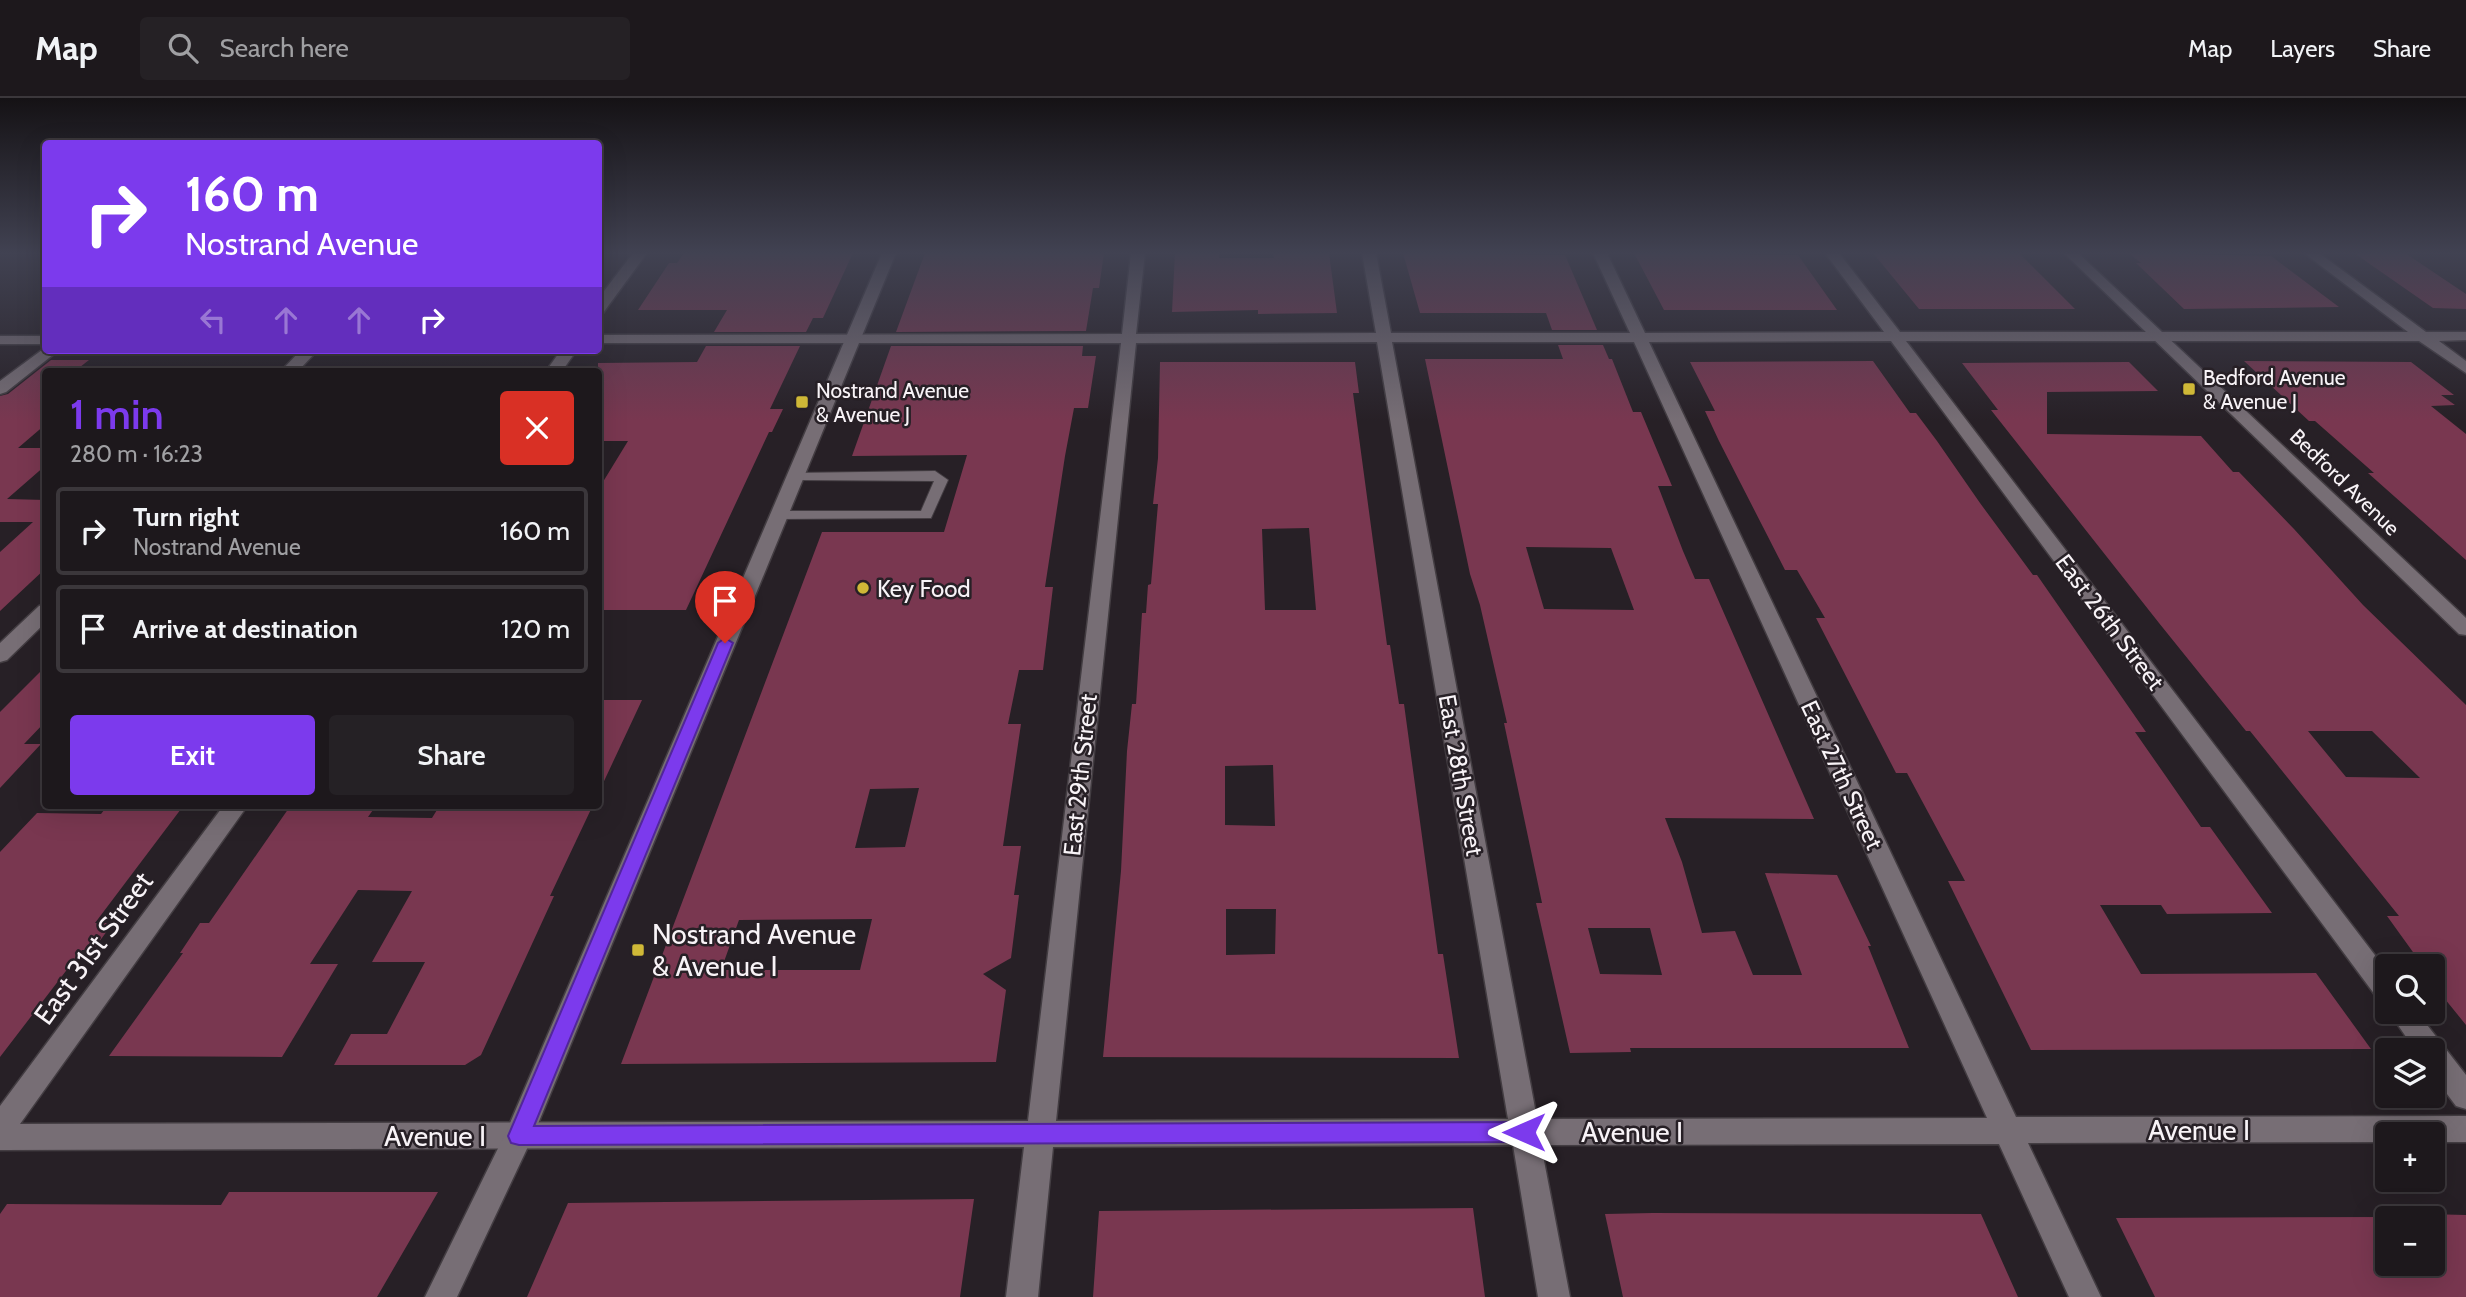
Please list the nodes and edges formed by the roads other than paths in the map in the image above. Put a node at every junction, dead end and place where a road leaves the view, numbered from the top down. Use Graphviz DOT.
graph roads {
  1 [pos="865,309"];
  2 [pos="1132,309"];
  3 [pos="1379,309"];
  4 [pos="1626,309"];
  5 [pos="1875,309"];
  6 [pos="2130,309"];
  7 [pos="2387,309"];
  8 [pos="2159,336"];
  9 [pos="2423,336"];
  10 [pos="2466,336"];
  11 [pos="1384,337"];
  12 [pos="1639,337"];
  13 [pos="1896,337"];
  14 [pos="853,338"];
  15 [pos="1129,338"];
  16 [pos="602,339"];
  17 [pos="0,340"];
  18 [pos="42,340"];
  19 [pos="46,354"];
  20 [pos="306,354"];
  21 [pos="292,368"];
  22 [pos="2466,368"];
  23 [pos="0,389"];
  24 [pos="796,476"];
  25 [pos="779,515"];
  26 [pos="42,614"];
  27 [pos="2466,629"];
  28 [pos="0,655"];
  29 [pos="234,809"];
  30 [pos="2375,975"];
  31 [pos="2411,1024"];
  32 [pos="2422,1038"];
  33 [pos="2445,1069"];
  34 [pos="2466,1097"];
  35 [pos="0,1129"];
  36 [pos="2466,1129"];
  37 [pos="2007,1131"];
  38 [pos="1524,1132"];
  39 [pos="1040,1133"];
  40 [pos="519,1136"];
  41 [pos="0,1137"];
  42 [pos="441,1297"];
  43 [pos="1022,1297"];
  44 [pos="1554,1297"];
  45 [pos="2085,1297"];
  1 -- 14 [label="street"];
  2 -- 15 [label="street, East 29th Street"];
  3 -- 11 [label="street, East 28th Street"];
  4 -- 12 [label="street, East 27th Street"];
  5 -- 13 [label="street, East 26th Street"];
  6 -- 8 [label="street, Bedford Avenue"];
  7 -- 9 [label="street"];
  8 -- 9 [label="street"];
  8 -- 13 [label="street"];
  8 -- 27 [label="street, Bedford Avenue"];
  9 -- 10 [label="street"];
  9 -- 22 [label="street"];
  11 -- 12 [label="street"];
  11 -- 15 [label="street"];
  11 -- 38 [label="street, East 28th Street"];
  12 -- 13 [label="street"];
  12 -- 37 [label="street, East 27th Street"];
  13 -- 30 [label="street, East 26th Street"];
  14 -- 15 [label="street"];
  14 -- 16 [label="street"];
  14 -- 24 [label="street"];
  15 -- 39 [label="street, East 29th Street"];
  17 -- 18 [label="street"];
  19 -- 23 [label="street"];
  20 -- 21 [label="street"];
  24 -- 25 [label="street"];
  24 -- 25 [label="lane"];
  25 -- 40 [label="street"];
  26 -- 28 [label="street"];
  29 -- 35 [label="street, East 31st Street"];
  31 -- 32 [label="street"];
  33 -- 34 [label="street"];
  36 -- 37 [label="street, Avenue I"];
  37 -- 38 [label="street, Avenue I"];
  37 -- 45 [label="street, East 27th Street"];
  38 -- 39 [label="street, Avenue I"];
  38 -- 44 [label="street, East 28th Street"];
  39 -- 40 [label="street, Avenue I"];
  39 -- 43 [label="street, East 29th Street"];
  40 -- 41 [label="street, Avenue I"];
  40 -- 42 [label="street"];
}
